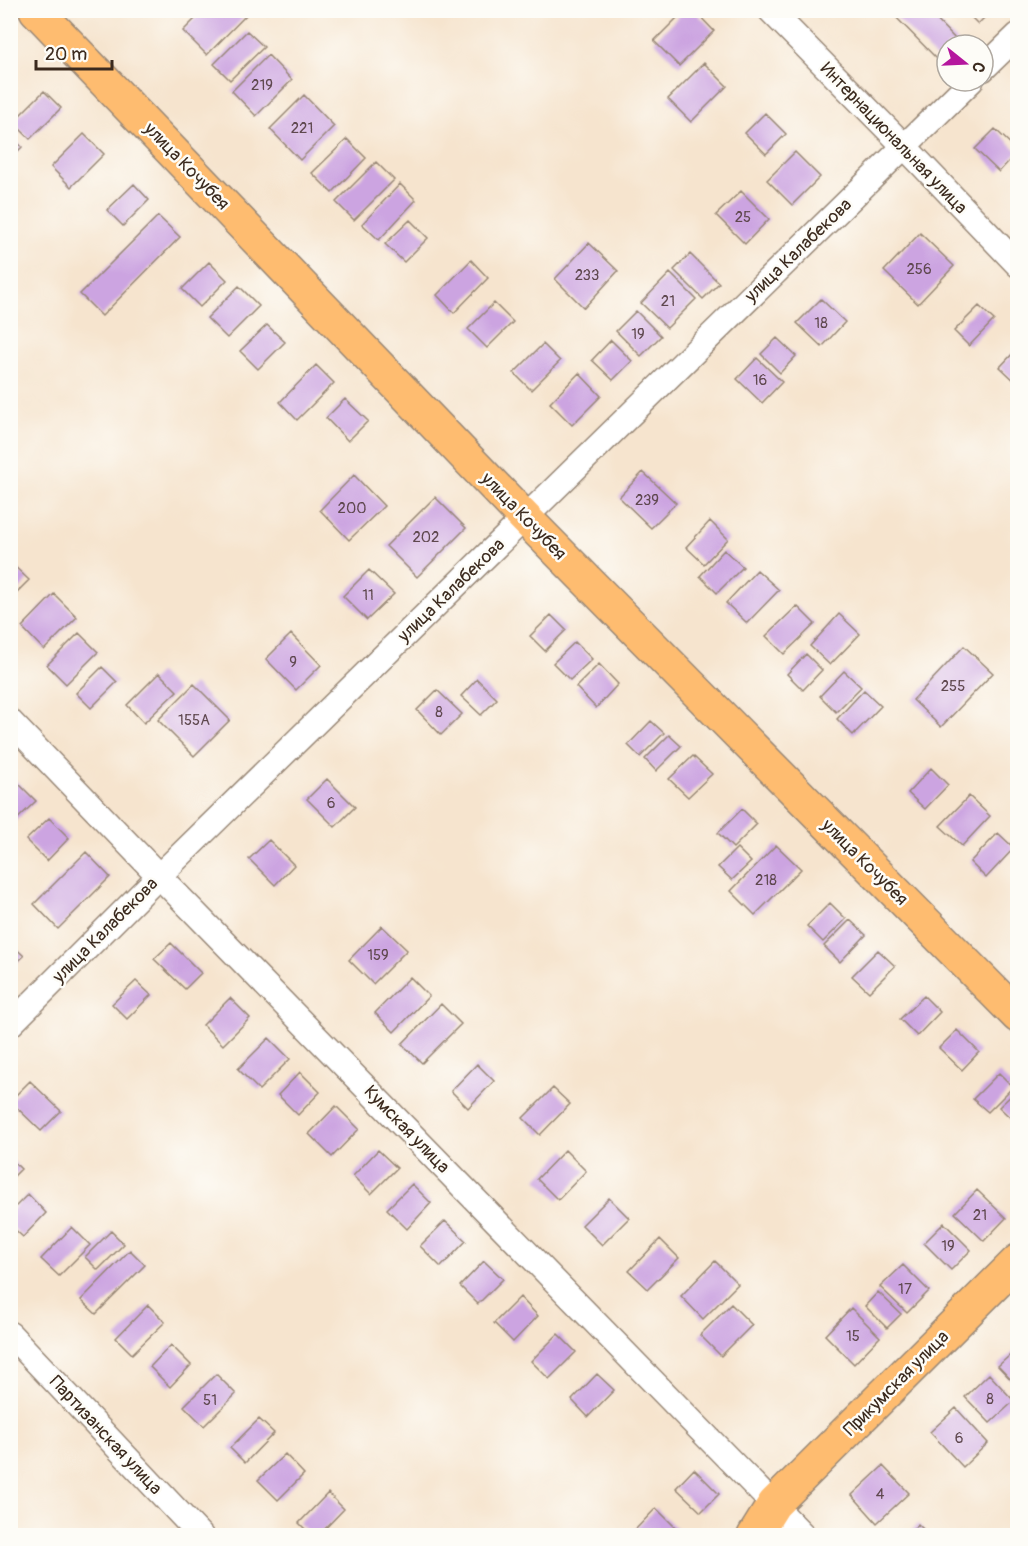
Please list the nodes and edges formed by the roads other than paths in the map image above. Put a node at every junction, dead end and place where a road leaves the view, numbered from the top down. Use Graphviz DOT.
graph roads {
  1 [pos="36,10"];
  2 [pos="770,10"];
  3 [pos="1017,35"];
  4 [pos="995,57"];
  5 [pos="959,93"];
  6 [pos="904,146"];
  7 [pos="1017,265"];
  8 [pos="525,518"];
  9 [pos="10,721"];
  10 [pos="159,876"];
  11 [pos="1017,1016"];
  12 [pos="10,1025"];
  13 [pos="1017,1262"];
  14 [pos="10,1334"];
  15 [pos="774,1504"];
  16 [pos="201,1536"];
  17 [pos="742,1536"];
  18 [pos="754,1536"];
  19 [pos="804,1536"];
  1 -- 8 [label="main road, улица Кочубея"];
  2 -- 6 [label="street, Интернациональная улица"];
  3 -- 4 [label="street"];
  5 -- 6 [label="street, улица Калабекова"];
  6 -- 7 [label="street, Интернациональная улица"];
  6 -- 8 [label="street, улица Калабекова"];
  8 -- 10 [label="street, улица Калабекова"];
  8 -- 11 [label="main road, улица Кочубея"];
  9 -- 10 [label="street, Кумская улица"];
  10 -- 12 [label="street, улица Калабекова"];
  10 -- 15 [label="street, Кумская улица"];
  13 -- 15 [label="main road, Прикумская улица"];
  14 -- 16 [label="street, Партизанская улица"];
  15 -- 17 [label="street, Прикумская улица"];
  15 -- 18 [label="main road, Прикумская улица"];
  15 -- 19 [label="street, Кумская улица"];
}
